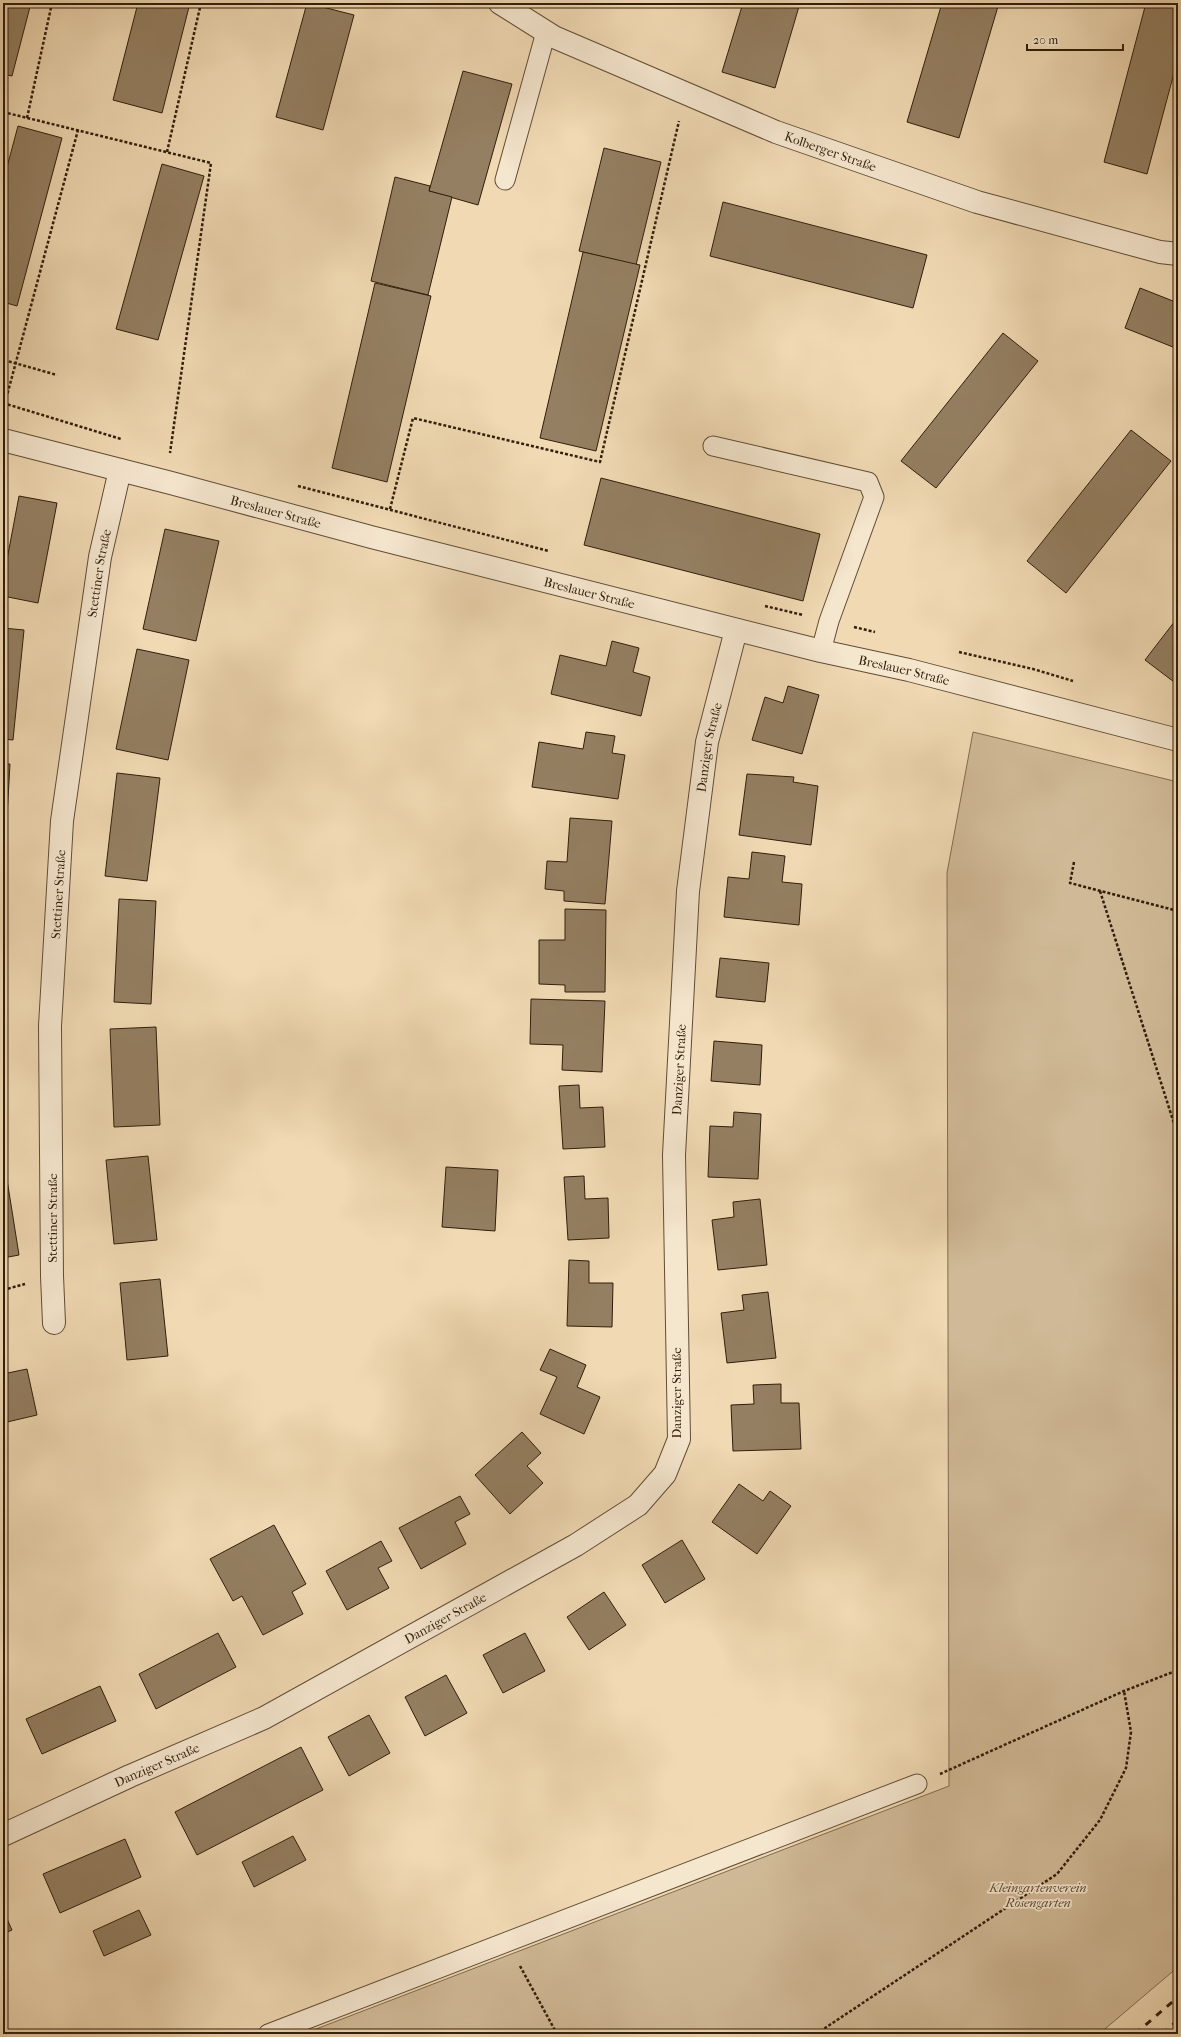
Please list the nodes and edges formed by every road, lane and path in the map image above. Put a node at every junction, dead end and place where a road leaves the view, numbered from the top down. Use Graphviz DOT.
graph roads {
  1 [pos="52,3"];
  2 [pos="201,3"];
  3 [pos="500,3"];
  4 [pos="546,32"];
  5 [pos="685,94"];
  6 [pos="3,112"];
  7 [pos="27,118"];
  8 [pos="78,130"];
  9 [pos="167,152"];
  10 [pos="505,180"];
  11 [pos="1178,254"];
  12 [pos="4,360"];
  13 [pos="16,363"];
  14 [pos="57,375"];
  15 [pos="4,403"];
  16 [pos="3,440"];
  17 [pos="126,441"];
  18 [pos="713,446"];
  19 [pos="163,452"];
  20 [pos="120,470"];
  21 [pos="555,553"];
  22 [pos="760,605"];
  23 [pos="830,621"];
  24 [pos="736,630"];
  25 [pos="882,634"];
  26 [pos="821,652"];
  27 [pos="957,652"];
  28 [pos="1076,682"];
  29 [pos="1178,740"];
  30 [pos="1074,862"];
  31 [pos="1100,891"];
  32 [pos="1178,911"];
  33 [pos="1178,1136"];
  34 [pos="54,1323"];
  35 [pos="1178,1670"];
  36 [pos="1124,1691"];
  37 [pos="917,1784"];
  38 [pos="3,1835"];
  39 [pos="508,1943"];
  40 [pos="268,2034"];
  41 [pos="557,2034"];
  42 [pos="816,2034"];
  1 -- 7 [label="path"];
  2 -- 9 [label="path"];
  3 -- 4 [label="street, Kolberger Straße"];
  4 -- 5 [label="street, Kolberger Straße"];
  4 -- 10 [label="lane"];
  5 -- 11 [label="street, Kolberger Straße"];
  5 -- 21 [label="path"];
  6 -- 7 [label="path"];
  7 -- 8 [label="path"];
  8 -- 9 [label="path"];
  8 -- 13 [label="path"];
  9 -- 19 [label="path"];
  12 -- 13 [label="path"];
  13 -- 14 [label="path"];
  13 -- 15 [label="path"];
  15 -- 17 [label="path"];
  16 -- 20 [label="street, Breslauer Straße"];
  18 -- 23 [label="lane"];
  20 -- 24 [label="street, Breslauer Straße"];
  20 -- 34 [label="street, Stettiner Straße"];
  22 -- 23 [label="path"];
  23 -- 25 [label="path"];
  23 -- 26 [label="lane"];
  24 -- 26 [label="street, Breslauer Straße"];
  24 -- 38 [label="street, Danziger Straße"];
  26 -- 29 [label="street, Breslauer Straße"];
  27 -- 28 [label="path"];
  30 -- 31 [label="path"];
  31 -- 32 [label="path"];
  31 -- 33 [label="path"];
  35 -- 36 [label="path"];
  36 -- 37 [label="path"];
  36 -- 42 [label="path"];
  37 -- 39 [label="lane"];
  39 -- 40 [label="lane"];
  39 -- 41 [label="path"];
}
